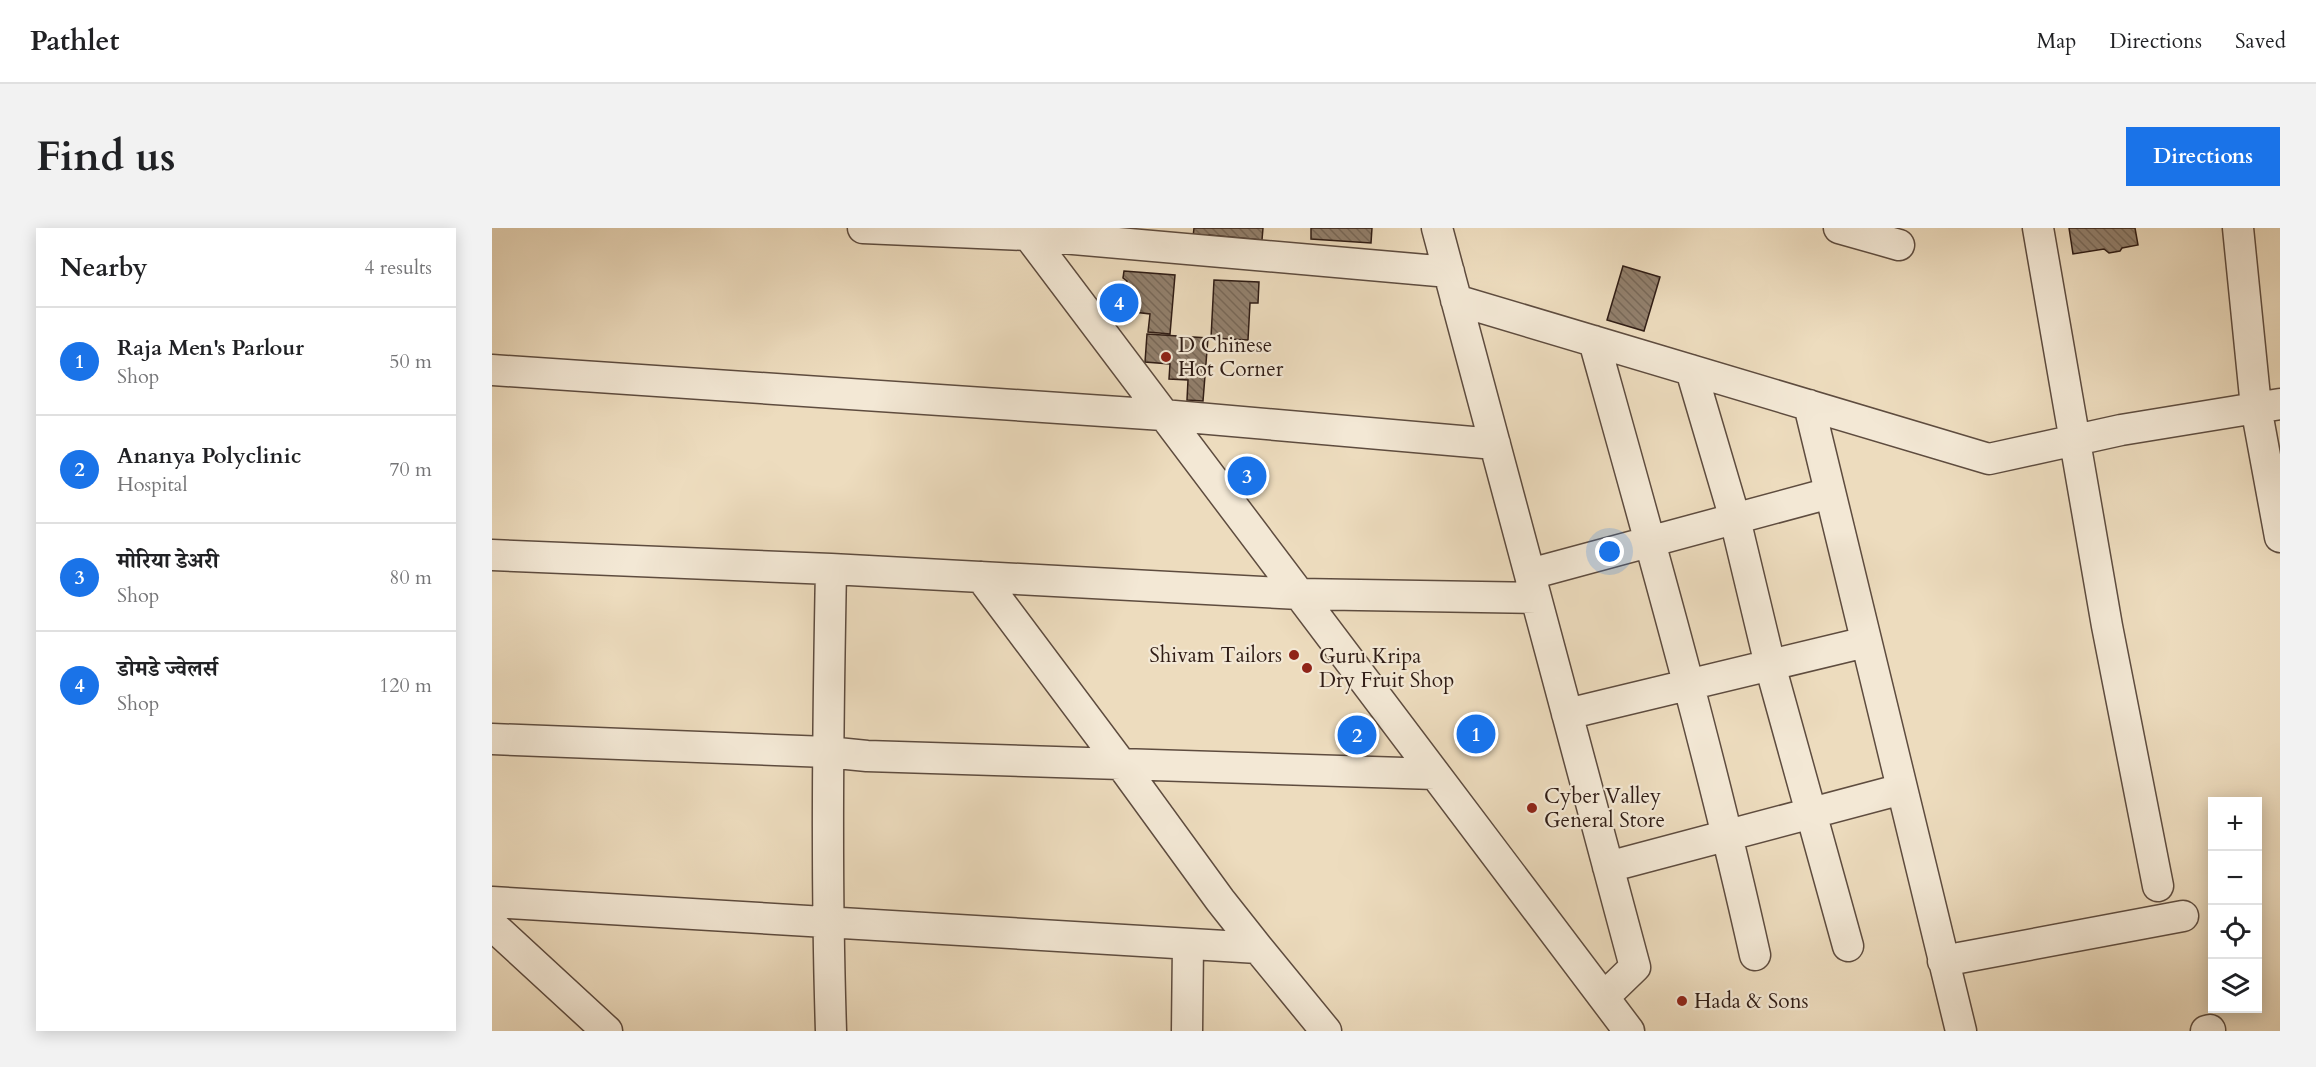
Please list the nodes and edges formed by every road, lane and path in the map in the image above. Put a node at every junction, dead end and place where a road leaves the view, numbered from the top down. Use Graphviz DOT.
graph roads {
  1 [pos="863,228"];
  2 [pos="1437,228"];
  3 [pos="1839,228"];
  4 [pos="2038,228"];
  5 [pos="2238,228"];
  6 [pos="1025,232"];
  7 [pos="1899,245"];
  8 [pos="1453,286"];
  9 [pos="1594,341"];
  10 [pos="492,370"];
  11 [pos="1691,370"];
  12 [pos="1809,405"];
  13 [pos="2268,406"];
  14 [pos="1163,415"];
  15 [pos="2076,440"];
  16 [pos="1495,444"];
  17 [pos="1830,493"];
  18 [pos="1736,519"];
  19 [pos="2280,537"];
  20 [pos="1650,542"];
  21 [pos="492,555"];
  22 [pos="831,569"];
  23 [pos="981,577"];
  24 [pos="1533,586"];
  25 [pos="1299,594"];
  26 [pos="1866,642"];
  27 [pos="1770,665"];
  28 [pos="1687,685"];
  29 [pos="1567,714"];
  30 [pos="492,739"];
  31 [pos="827,752"];
  32 [pos="1121,764"];
  33 [pos="1435,774"];
  34 [pos="1902,789"];
  35 [pos="1812,812"];
  36 [pos="1728,834"];
  37 [pos="1608,867"];
  38 [pos="2158,886"];
  39 [pos="492,902"];
  40 [pos="2183,916"];
  41 [pos="827,923"];
  42 [pos="492,925"];
  43 [pos="1188,945"];
  44 [pos="1848,946"];
  45 [pos="1258,948"];
  46 [pos="1755,955"];
  47 [pos="1943,961"];
  48 [pos="1604,997"];
  49 [pos="607,1031"];
  50 [pos="831,1031"];
  51 [pos="1187,1031"];
  52 [pos="1326,1031"];
  53 [pos="1629,1031"];
  54 [pos="1961,1031"];
  1 -- 6 [label="street"];
  2 -- 8 [label="street"];
  3 -- 7 [label="street"];
  4 -- 15 [label="street"];
  5 -- 13 [label="street"];
  6 -- 8 [label="street"];
  6 -- 14 [label="street"];
  8 -- 9 [label="street"];
  8 -- 16 [label="street"];
  9 -- 11 [label="street"];
  9 -- 20 [label="street"];
  10 -- 14 [label="street"];
  11 -- 12 [label="street"];
  11 -- 18 [label="street"];
  12 -- 15 [label="street"];
  12 -- 17 [label="street"];
  13 -- 15 [label="street"];
  13 -- 19 [label="street"];
  14 -- 16 [label="street"];
  14 -- 25 [label="street"];
  15 -- 38 [label="street"];
  16 -- 24 [label="street"];
  17 -- 18 [label="street"];
  17 -- 26 [label="street"];
  18 -- 20 [label="street"];
  18 -- 27 [label="street"];
  20 -- 24 [label="street"];
  20 -- 28 [label="street"];
  21 -- 22 [label="street"];
  22 -- 23 [label="street"];
  22 -- 31 [label="street"];
  23 -- 25 [label="street"];
  23 -- 32 [label="street"];
  24 -- 25 [label="street"];
  24 -- 29 [label="street"];
  25 -- 33 [label="street"];
  26 -- 27 [label="street"];
  26 -- 34 [label="street"];
  27 -- 28 [label="street"];
  27 -- 35 [label="street"];
  28 -- 29 [label="street"];
  28 -- 36 [label="street"];
  29 -- 37 [label="street"];
  30 -- 31 [label="street"];
  31 -- 32 [label="street"];
  31 -- 41 [label="street"];
  32 -- 33 [label="street"];
  32 -- 45 [label="street"];
  33 -- 48 [label="street"];
  34 -- 35 [label="street"];
  34 -- 47 [label="street"];
  35 -- 36 [label="street"];
  35 -- 44 [label="street"];
  36 -- 37 [label="street"];
  36 -- 46 [label="street"];
  37 -- 48 [label="street"];
  39 -- 41 [label="street"];
  40 -- 47 [label="street"];
  41 -- 43 [label="street"];
  41 -- 50 [label="street"];
  42 -- 49 [label="street"];
  43 -- 45 [label="street"];
  43 -- 51 [label="street"];
  45 -- 52 [label="street"];
  47 -- 54 [label="street"];
  48 -- 53 [label="street"];
}
